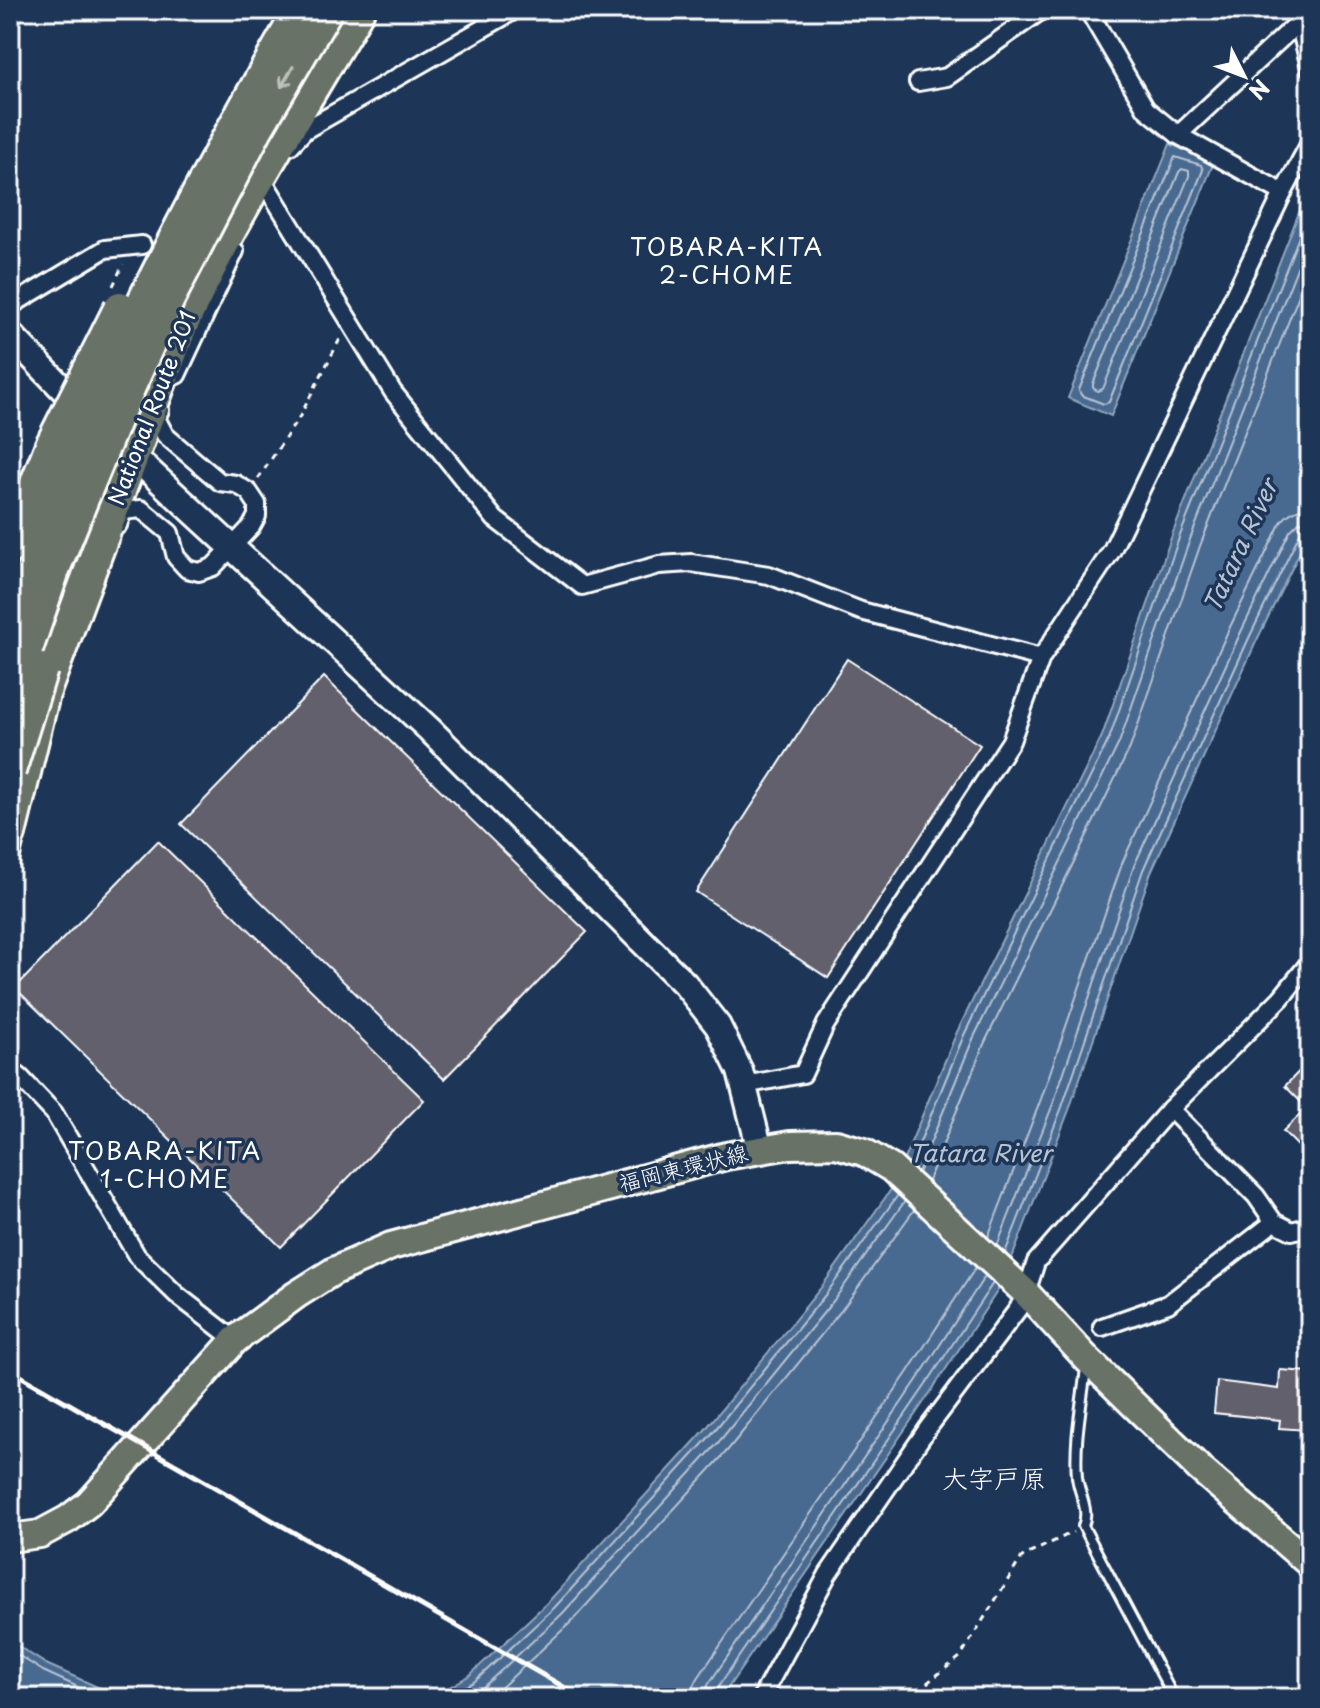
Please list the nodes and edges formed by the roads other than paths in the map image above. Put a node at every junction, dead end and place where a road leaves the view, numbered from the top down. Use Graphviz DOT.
graph roads {
  1 [pos="283,10"];
  2 [pos="300,10"];
  3 [pos="327,10"];
  4 [pos="359,10"];
  5 [pos="515,10"];
  6 [pos="1042,10"];
  7 [pos="1088,10"];
  8 [pos="1303,16"];
  9 [pos="1310,68"];
  10 [pos="918,82"];
  11 [pos="1178,135"];
  12 [pos="226,139"];
  13 [pos="1310,143"];
  14 [pos="266,185"];
  15 [pos="1283,193"];
  16 [pos="204,229"];
  17 [pos="176,261"];
  18 [pos="10,306"];
  19 [pos="10,334"];
  20 [pos="85,411"];
  21 [pos="133,455"];
  22 [pos="232,547"];
  23 [pos="10,548"];
  24 [pos="10,602"];
  25 [pos="10,633"];
  26 [pos="1041,658"];
  27 [pos="10,700"];
  28 [pos="10,771"];
  29 [pos="10,834"];
  30 [pos="10,860"];
  31 [pos="1310,962"];
  32 [pos="10,1069"];
  33 [pos="744,1085"];
  34 [pos="1170,1109"];
  35 [pos="760,1150"];
  36 [pos="1274,1222"];
  37 [pos="1310,1226"];
  38 [pos="1020,1288"];
  39 [pos="1102,1327"];
  40 [pos="235,1340"];
  41 [pos="1087,1359"];
  42 [pos="10,1538"];
  43 [pos="1310,1564"];
  44 [pos="761,1698"];
  45 [pos="1174,1698"];
  1 -- 17 [label="highway, National Route 201"];
  2 -- 12 [label="highway, bridge"];
  3 -- 16 [label="highway, one-way, bridge"];
  4 -- 17 [label="highway, National Route 201"];
  5 -- 14 [label="street"];
  6 -- 10 [label="street"];
  7 -- 11 [label="street"];
  8 -- 9 [label="street"];
  8 -- 11 [label="street"];
  11 -- 15 [label="street"];
  12 -- 23 [label="highway, bridge"];
  12 -- 25 [label="highway, bridge"];
  13 -- 15 [label="street"];
  14 -- 17 [label="street"];
  14 -- 26 [label="street"];
  15 -- 26 [label="street"];
  16 -- 27 [label="highway, bridge"];
  16 -- 28 [label="highway, bridge"];
  17 -- 18 [label="street"];
  17 -- 20 [label="highway, National Route 201"];
  17 -- 21 [label="highway, National Route 201"];
  17 -- 22 [label="street"];
  19 -- 20 [label="street"];
  20 -- 21 [label="street"];
  20 -- 24 [label="highway, National Route 201"];
  21 -- 22 [label="street"];
  21 -- 29 [label="highway, National Route 201"];
  22 -- 30 [label="street"];
  22 -- 33 [label="street"];
  26 -- 33 [label="street"];
  31 -- 34 [label="street"];
  32 -- 40 [label="street"];
  33 -- 35 [label="street"];
  34 -- 36 [label="street"];
  34 -- 38 [label="street"];
  35 -- 38 [label="main road, 福岡東環状線"];
  35 -- 40 [label="main road, 福岡東環状線"];
  36 -- 37 [label="street"];
  36 -- 39 [label="street"];
  38 -- 41 [label="main road, 福岡東環状線"];
  38 -- 44 [label="street"];
  40 -- 42 [label="main road, 福岡東環状線"];
  41 -- 43 [label="main road, 福岡東環状線"];
  41 -- 45 [label="lane"];
}
